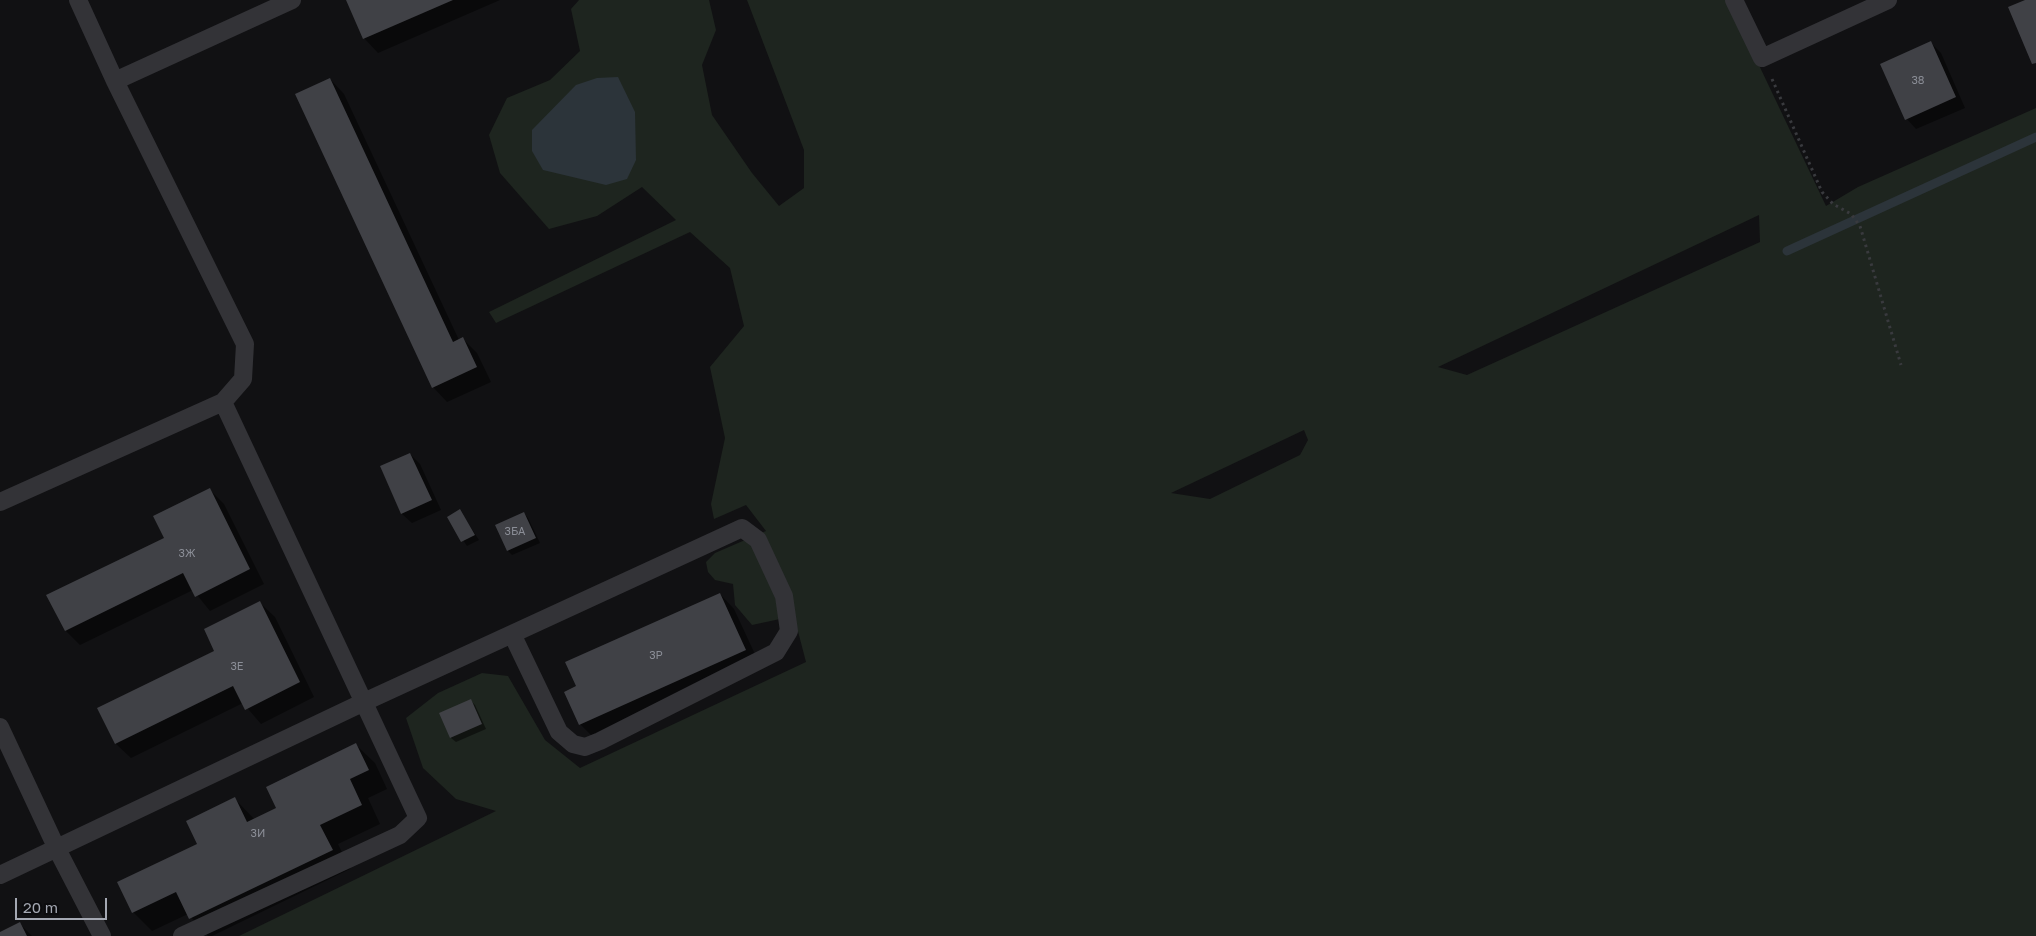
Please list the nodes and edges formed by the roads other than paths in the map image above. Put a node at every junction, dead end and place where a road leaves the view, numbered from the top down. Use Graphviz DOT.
graph roads {
  1 [pos="78,0"];
  2 [pos="292,0"];
  3 [pos="1734,0"];
  4 [pos="1888,0"];
  5 [pos="115,81"];
  6 [pos="223,402"];
  7 [pos="0,502"];
  8 [pos="512,634"];
  9 [pos="362,702"];
  10 [pos="0,727"];
  11 [pos="57,849"];
  12 [pos="0,875"];
  13 [pos="102,936"];
  14 [pos="182,936"];
  1 -- 5 [label="lane"];
  2 -- 5 [label="lane"];
  3 -- 4 [label="lane"];
  5 -- 6 [label="lane"];
  6 -- 7 [label="lane"];
  6 -- 9 [label="lane"];
  8 -- 8 [label="lane"];
  8 -- 9 [label="lane"];
  9 -- 11 [label="lane"];
  9 -- 14 [label="lane"];
  10 -- 11 [label="lane"];
  11 -- 12 [label="lane"];
  11 -- 13 [label="lane"];
}
